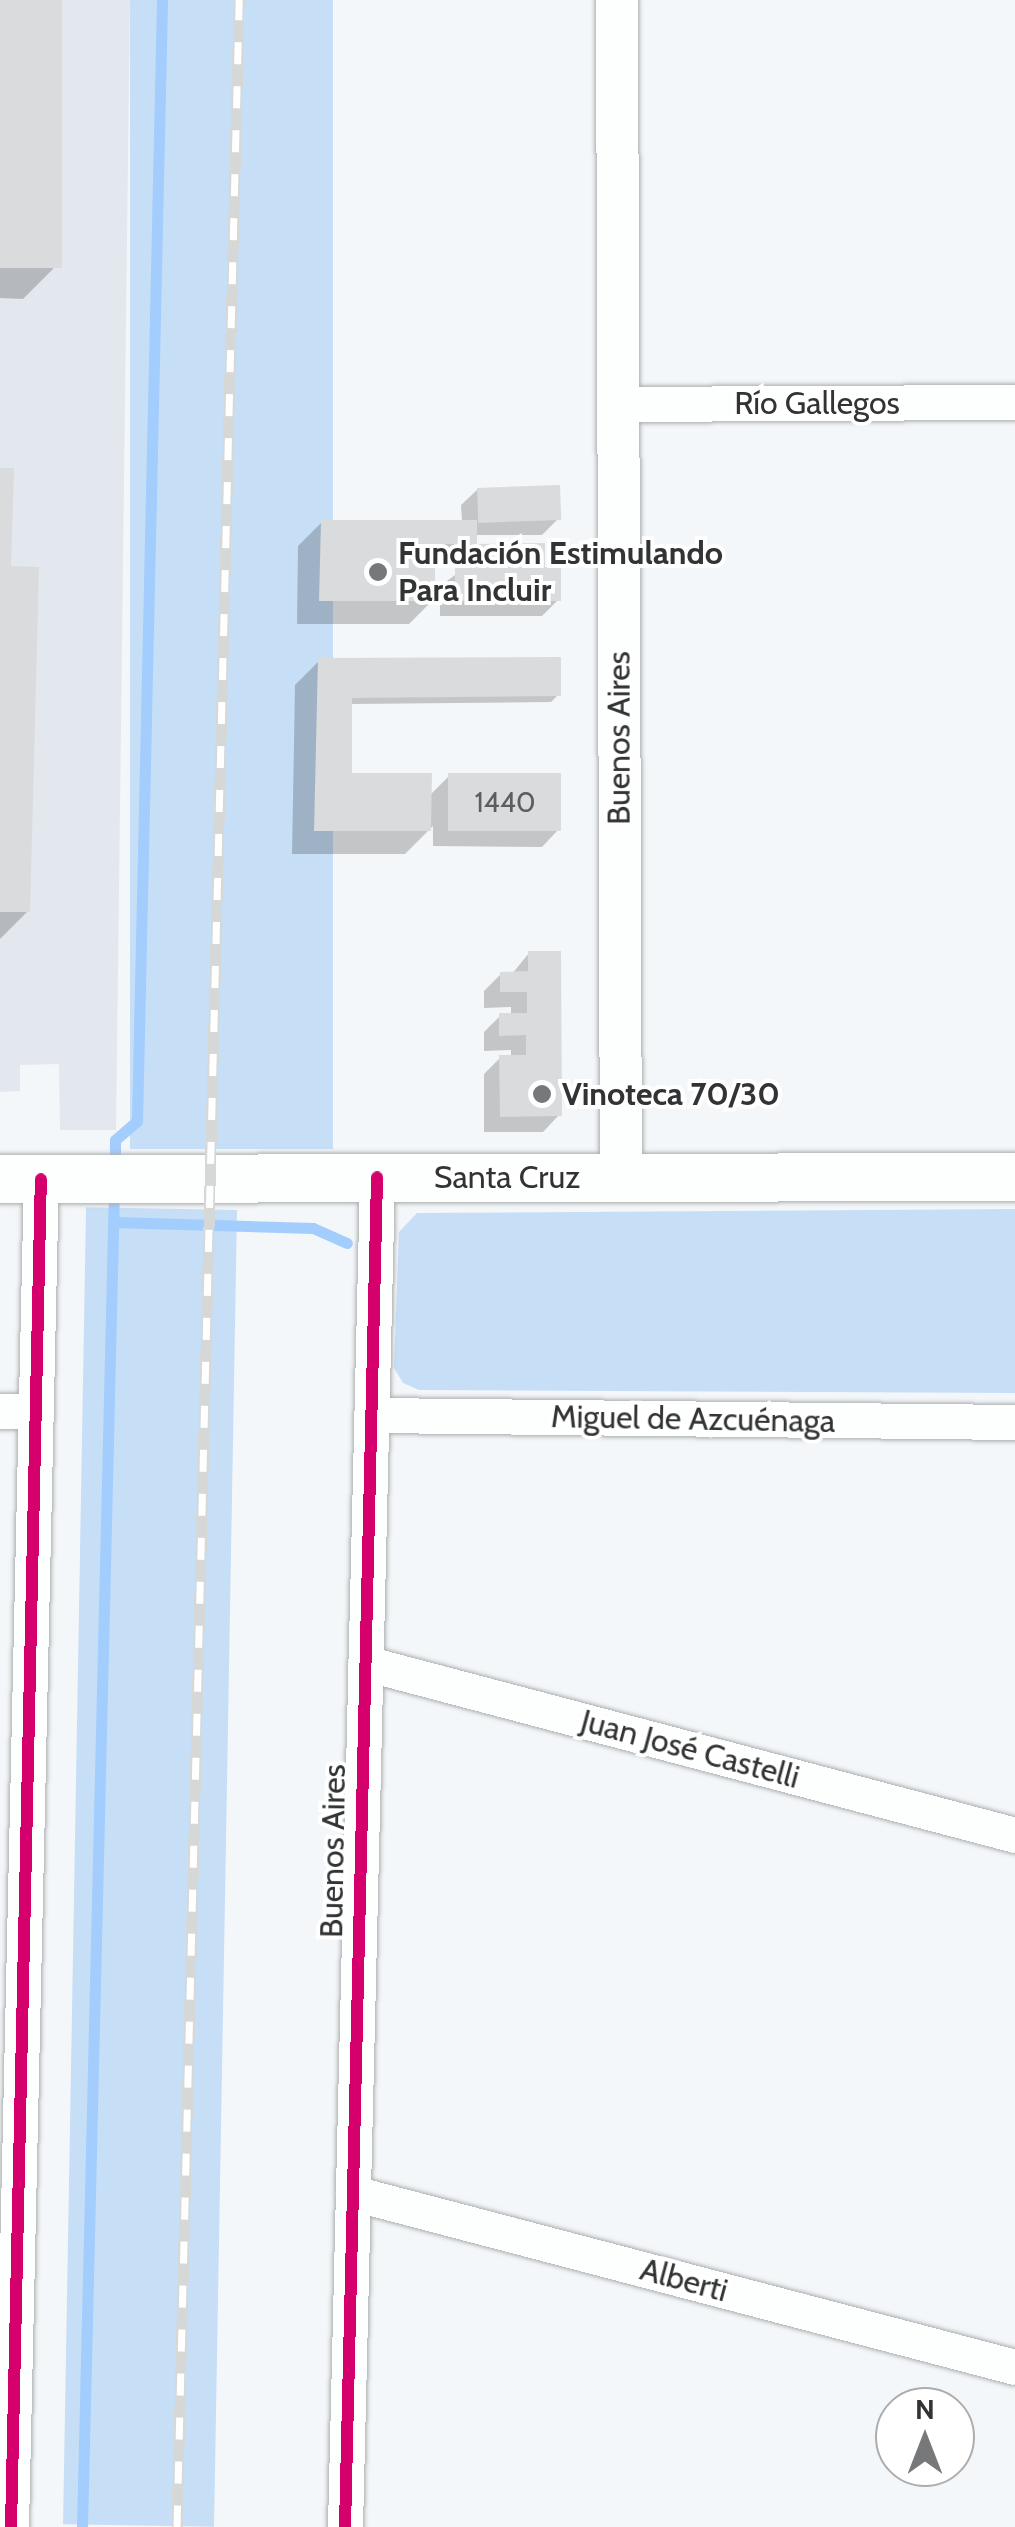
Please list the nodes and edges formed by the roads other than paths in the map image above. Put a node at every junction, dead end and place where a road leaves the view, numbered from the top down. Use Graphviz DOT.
graph roads {
  1 [pos="617,0"];
  2 [pos="1015,402"];
  3 [pos="618,404"];
  4 [pos="377,1177"];
  5 [pos="621,1177"];
  6 [pos="1015,1177"];
  7 [pos="21,1179"];
  8 [pos="36,1411"];
  9 [pos="0,1412"];
  10 [pos="371,1415"];
  11 [pos="1015,1422"];
  12 [pos="365,1662"];
  13 [pos="1015,1835"];
  14 [pos="13,1861"];
  15 [pos="353,2192"];
  16 [pos="8,2318"];
  17 [pos="1015,2367"];
  18 [pos="11,2527"];
  19 [pos="345,2527"];
  1 -- 3 [label="street, Buenos Aires"];
  2 -- 3 [label="street, Río Gallegos"];
  3 -- 5 [label="street, Buenos Aires"];
  4 -- 5 [label="main road, Santa Cruz"];
  4 -- 7 [label="main road, Santa Cruz"];
  4 -- 10 [label="street, Buenos Aires"];
  5 -- 6 [label="main road, Santa Cruz"];
  7 -- 8 [label="street"];
  8 -- 9 [label="street"];
  8 -- 14 [label="street"];
  10 -- 11 [label="street, Miguel de Azcuénaga"];
  10 -- 12 [label="street, Buenos Aires"];
  12 -- 13 [label="street, Juan José Castelli"];
  12 -- 15 [label="street, Buenos Aires"];
  14 -- 16 [label="street"];
  15 -- 17 [label="street, Alberti"];
  15 -- 19 [label="street, Buenos Aires"];
  16 -- 18 [label="street"];
}
